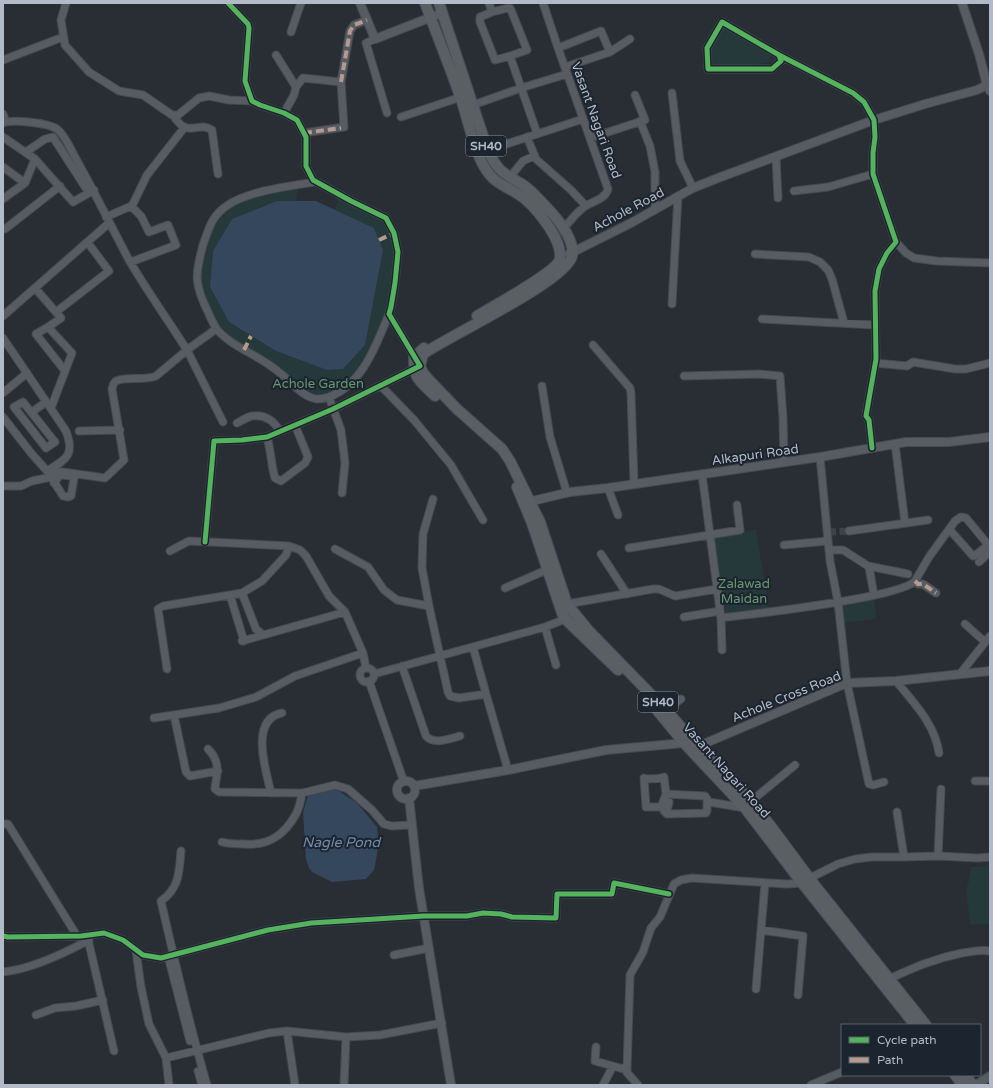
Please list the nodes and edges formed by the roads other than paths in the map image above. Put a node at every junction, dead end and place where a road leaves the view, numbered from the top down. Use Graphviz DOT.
graph roads {
  1 [pos="66,3"];
  2 [pos="228,3"];
  3 [pos="301,3"];
  4 [pos="360,3"];
  5 [pos="425,3"];
  6 [pos="489,3"];
  7 [pos="544,3"];
  8 [pos="962,3"];
  9 [pos="441,6"];
  10 [pos="492,12"];
  11 [pos="431,18"];
  12 [pos="368,20"];
  13 [pos="291,32"];
  14 [pos="63,37"];
  15 [pos="376,38"];
  16 [pos="630,39"];
  17 [pos="558,48"];
  18 [pos="610,52"];
  19 [pos="276,54"];
  20 [pos="779,55"];
  21 [pos="510,56"];
  22 [pos="3,60"];
  23 [pos="566,70"];
  24 [pos="341,82"];
  25 [pos="296,87"];
  26 [pos="521,88"];
  27 [pos="989,88"];
  28 [pos="672,93"];
  29 [pos="635,95"];
  30 [pos="465,96"];
  31 [pos="252,101"];
  32 [pos="473,105"];
  33 [pos="284,112"];
  34 [pos="387,113"];
  35 [pos="3,114"];
  36 [pos="172,115"];
  37 [pos="401,117"];
  38 [pos="583,119"];
  39 [pos="874,120"];
  40 [pos="640,121"];
  41 [pos="5,122"];
  42 [pos="184,128"];
  43 [pos="304,133"];
  44 [pos="537,133"];
  45 [pos="3,137"];
  46 [pos="527,137"];
  47 [pos="590,138"];
  48 [pos="488,150"];
  49 [pos="26,152"];
  50 [pos="534,156"];
  51 [pos="776,157"];
  52 [pos="35,159"];
  53 [pos="3,167"];
  54 [pos="218,174"];
  55 [pos="873,174"];
  56 [pos="510,177"];
  57 [pos="315,182"];
  58 [pos="25,183"];
  59 [pos="60,186"];
  60 [pos="693,188"];
  61 [pos="794,191"];
  62 [pos="91,192"];
  63 [pos="678,196"];
  64 [pos="778,198"];
  65 [pos="3,199"];
  66 [pos="131,206"];
  67 [pos="586,206"];
  68 [pos="655,210"];
  69 [pos="108,220"];
  70 [pos="564,228"];
  71 [pos="3,229"];
  72 [pos="896,242"];
  73 [pos="91,247"];
  74 [pos="755,254"];
  75 [pos="571,257"];
  76 [pos="560,259"];
  77 [pos="131,262"];
  78 [pos="990,264"];
  79 [pos="35,288"];
  80 [pos="672,304"];
  81 [pos="56,312"];
  82 [pos="388,314"];
  83 [pos="3,316"];
  84 [pos="762,319"];
  85 [pos="844,323"];
  86 [pos="875,325"];
  87 [pos="48,327"];
  88 [pos="216,329"];
  89 [pos="3,338"];
  90 [pos="593,345"];
  91 [pos="186,350"];
  92 [pos="414,357"];
  93 [pos="875,363"];
  94 [pos="990,363"];
  95 [pos="417,367"];
  96 [pos="65,371"];
  97 [pos="27,373"];
  98 [pos="684,376"];
  99 [pos="381,386"];
  100 [pos="542,386"];
  101 [pos="3,394"];
  102 [pos="329,397"];
  103 [pos="46,402"];
  104 [pos="51,408"];
  105 [pos="333,409"];
  106 [pos="32,412"];
  107 [pos="3,417"];
  108 [pos="223,422"];
  109 [pos="237,423"];
  110 [pos="295,425"];
  111 [pos="120,430"];
  112 [pos="79,431"];
  113 [pos="280,431"];
  114 [pos="267,437"];
  115 [pos="990,437"];
  116 [pos="895,444"];
  117 [pos="872,448"];
  118 [pos="820,457"];
  119 [pos="784,462"];
  120 [pos="702,474"];
  121 [pos="634,484"];
  122 [pos="3,486"];
  123 [pos="608,488"];
  124 [pos="342,493"];
  125 [pos="567,493"];
  126 [pos="433,498"];
  127 [pos="527,503"];
  128 [pos="736,505"];
  129 [pos="618,515"];
  130 [pos="483,520"];
  131 [pos="928,520"];
  132 [pos="905,523"];
  133 [pos="949,529"];
  134 [pos="848,531"];
  135 [pos="711,535"];
  136 [pos="828,541"];
  137 [pos="205,542"];
  138 [pos="784,545"];
  139 [pos="289,546"];
  140 [pos="989,546"];
  141 [pos="629,548"];
  142 [pos="335,549"];
  143 [pos="829,550"];
  144 [pos="170,551"];
  145 [pos="990,552"];
  146 [pos="601,554"];
  147 [pos="979,562"];
  148 [pos="870,567"];
  149 [pos="551,568"];
  150 [pos="908,574"];
  151 [pos="915,581"];
  152 [pos="505,588"];
  153 [pos="717,589"];
  154 [pos="242,593"];
  155 [pos="936,593"];
  156 [pos="627,594"];
  157 [pos="230,595"];
  158 [pos="874,595"];
  159 [pos="245,602"];
  160 [pos="838,602"];
  161 [pos="567,604"];
  162 [pos="233,605"];
  163 [pos="429,606"];
  164 [pos="345,612"];
  165 [pos="720,614"];
  166 [pos="576,615"];
  167 [pos="684,617"];
  168 [pos="566,619"];
  169 [pos="965,624"];
  170 [pos="545,627"];
  171 [pos="263,635"];
  172 [pos="988,639"];
  173 [pos="473,647"];
  174 [pos="722,650"];
  175 [pos="363,653"];
  176 [pos="441,656"];
  177 [pos="556,665"];
  178 [pos="402,666"];
  179 [pos="366,668"];
  180 [pos="167,669"];
  181 [pos="990,671"];
  182 [pos="374,674"];
  183 [pos="960,674"];
  184 [pos="369,681"];
  185 [pos="896,681"];
  186 [pos="847,683"];
  187 [pos="486,694"];
  188 [pos="681,699"];
  189 [pos="666,710"];
  190 [pos="282,712"];
  191 [pos="174,715"];
  192 [pos="154,718"];
  193 [pos="460,736"];
  194 [pos="691,744"];
  195 [pos="208,749"];
  196 [pos="939,753"];
  197 [pos="795,765"];
  198 [pos="508,770"];
  199 [pos="218,771"];
  200 [pos="976,781"];
  201 [pos="990,781"];
  202 [pos="404,782"];
  203 [pos="884,782"];
  204 [pos="414,786"];
  205 [pos="941,789"];
  206 [pos="271,793"];
  207 [pos="302,793"];
  208 [pos="666,794"];
  209 [pos="409,798"];
  210 [pos="707,801"];
  211 [pos="668,802"];
  212 [pos="748,805"];
  213 [pos="897,812"];
  214 [pos="3,824"];
  215 [pos="412,825"];
  216 [pos="222,842"];
  217 [pos="181,851"];
  218 [pos="938,856"];
  219 [pos="904,857"];
  220 [pos="990,857"];
  221 [pos="806,881"];
  222 [pos="765,883"];
  223 [pos="669,894"];
  224 [pos="424,916"];
  225 [pos="761,930"];
  226 [pos="3,936"];
  227 [pos="77,936"];
  228 [pos="88,938"];
  229 [pos="429,948"];
  230 [pos="136,951"];
  231 [pos="990,951"];
  232 [pos="394,955"];
  233 [pos="171,956"];
  234 [pos="3,972"];
  235 [pos="886,983"];
  236 [pos="756,989"];
  237 [pos="798,995"];
  238 [pos="103,1000"];
  239 [pos="36,1015"];
  240 [pos="442,1023"];
  241 [pos="914,1024"];
  242 [pos="925,1024"];
  243 [pos="287,1031"];
  244 [pos="346,1037"];
  245 [pos="596,1047"];
  246 [pos="114,1051"];
  247 [pos="195,1051"];
  248 [pos="166,1058"];
  249 [pos="613,1066"];
  250 [pos="623,1068"];
  251 [pos="841,1072"];
  252 [pos="956,1076"];
  253 [pos="967,1076"];
  254 [pos="990,1076"];
  255 [pos="169,1085"];
  256 [pos="202,1085"];
  257 [pos="207,1085"];
  258 [pos="296,1085"];
  259 [pos="344,1085"];
  260 [pos="451,1085"];
  261 [pos="603,1085"];
  262 [pos="638,1085"];
  263 [pos="811,1085"];
  264 [pos="963,1085"];
  265 [pos="974,1085"];
  1 -- 14 [label="street"];
  2 -- 31 [label="street"];
  3 -- 13 [label="street"];
  4 -- 12 [label="street"];
  5 -- 11 [label="main road, SH40"];
  6 -- 10 [label="street"];
  7 -- 17 [label="street, Vasant Nagari Road"];
  8 -- 27 [label="street"];
  9 -- 11 [label="street"];
  9 -- 30 [label="main road, SH40"];
  10 -- 21 [label="street"];
  10 -- 21 [label="street"];
  11 -- 15 [label="street"];
  11 -- 30 [label="main road, SH40"];
  12 -- 15 [label="street"];
  12 -- 24 [label="street"];
  14 -- 22 [label="street"];
  14 -- 36 [label="street"];
  15 -- 34 [label="street"];
  16 -- 18 [label="street"];
  17 -- 18 [label="street"];
  17 -- 23 [label="street, Vasant Nagari Road"];
  18 -- 23 [label="street"];
  19 -- 25 [label="street"];
  20 -- 20 [label="street"];
  20 -- 39 [label="street"];
  21 -- 26 [label="street"];
  23 -- 26 [label="street"];
  23 -- 38 [label="street, Vasant Nagari Road"];
  24 -- 25 [label="street"];
  24 -- 43 [label="street"];
  25 -- 33 [label="street"];
  26 -- 32 [label="street"];
  26 -- 44 [label="street"];
  27 -- 39 [label="street, Achole Road"];
  28 -- 60 [label="street"];
  29 -- 40 [label="street"];
  30 -- 32 [label="main road, SH40"];
  30 -- 37 [label="street"];
  30 -- 76 [label="main road, SH40"];
  31 -- 33 [label="street"];
  31 -- 36 [label="street"];
  32 -- 48 [label="main road, SH40"];
  33 -- 43 [label="street"];
  35 -- 41 [label="street"];
  36 -- 42 [label="street"];
  38 -- 44 [label="street"];
  38 -- 47 [label="street, Vasant Nagari Road"];
  39 -- 51 [label="street, Achole Road"];
  39 -- 55 [label="street"];
  40 -- 47 [label="street"];
  40 -- 68 [label="street"];
  41 -- 62 [label="street"];
  42 -- 54 [label="street"];
  42 -- 66 [label="street"];
  43 -- 57 [label="street"];
  44 -- 46 [label="street"];
  45 -- 49 [label="street"];
  46 -- 48 [label="street"];
  46 -- 50 [label="street"];
  47 -- 67 [label="street, Vasant Nagari Road"];
  48 -- 56 [label="main road, SH40"];
  49 -- 52 [label="street"];
  49 -- 62 [label="street"];
  50 -- 56 [label="street"];
  50 -- 67 [label="street"];
  51 -- 60 [label="street, Achole Road"];
  51 -- 64 [label="street"];
  52 -- 58 [label="street"];
  52 -- 59 [label="street"];
  53 -- 58 [label="street"];
  55 -- 61 [label="street"];
  55 -- 72 [label="street"];
  56 -- 70 [label="main road, SH40"];
  57 -- 82 [label="street"];
  57 -- 88 [label="street"];
  58 -- 65 [label="street"];
  59 -- 62 [label="street"];
  59 -- 71 [label="street"];
  60 -- 63 [label="street, Achole Road"];
  62 -- 69 [label="street"];
  63 -- 68 [label="street, Achole Road"];
  63 -- 80 [label="street"];
  66 -- 69 [label="street"];
  66 -- 77 [label="street"];
  67 -- 70 [label="street, Vasant Nagari Road"];
  68 -- 75 [label="street, Achole Road"];
  69 -- 77 [label="street"];
  69 -- 79 [label="street"];
  70 -- 75 [label="main road, SH40"];
  72 -- 78 [label="street"];
  72 -- 86 [label="street"];
  73 -- 81 [label="street"];
  74 -- 85 [label="street"];
  75 -- 76 [label="street, Achole Road"];
  75 -- 95 [label="main road, Achole Road"];
  76 -- 92 [label="main road, Achole Road"];
  77 -- 91 [label="street"];
  79 -- 81 [label="street"];
  79 -- 83 [label="street"];
  81 -- 87 [label="street"];
  82 -- 92 [label="street"];
  82 -- 102 [label="street"];
  84 -- 85 [label="street"];
  85 -- 86 [label="street"];
  86 -- 93 [label="street"];
  87 -- 96 [label="street"];
  87 -- 96 [label="street"];
  88 -- 91 [label="street"];
  88 -- 102 [label="street"];
  89 -- 97 [label="street"];
  90 -- 121 [label="street"];
  91 -- 108 [label="street"];
  91 -- 111 [label="street"];
  92 -- 95 [label="main road"];
  93 -- 94 [label="street"];
  93 -- 117 [label="street"];
  95 -- 99 [label="street"];
  95 -- 127 [label="main road, Vasant Nagari Road / SH40"];
  96 -- 104 [label="street"];
  97 -- 101 [label="street"];
  97 -- 103 [label="street"];
  98 -- 119 [label="street"];
  99 -- 105 [label="street"];
  99 -- 130 [label="street"];
  100 -- 125 [label="street"];
  102 -- 105 [label="street"];
  103 -- 104 [label="street"];
  103 -- 106 [label="street"];
  104 -- 107 [label="street"];
  105 -- 110 [label="street"];
  105 -- 124 [label="street"];
  106 -- 106 [label="street"];
  109 -- 113 [label="street"];
  110 -- 113 [label="street"];
  110 -- 114 [label="street"];
  111 -- 112 [label="street"];
  111 -- 122 [label="street"];
  113 -- 114 [label="street"];
  114 -- 137 [label="street"];
  115 -- 116 [label="street, Alkapuri Road"];
  116 -- 117 [label="street, Alkapuri Road"];
  116 -- 132 [label="street"];
  117 -- 118 [label="street, Alkapuri Road"];
  118 -- 119 [label="street, Alkapuri Road"];
  118 -- 136 [label="street"];
  119 -- 120 [label="street, Alkapuri Road"];
  120 -- 121 [label="street, Alkapuri Road"];
  120 -- 135 [label="street"];
  121 -- 123 [label="street, Alkapuri Road"];
  123 -- 125 [label="street, Alkapuri Road"];
  123 -- 129 [label="street"];
  125 -- 127 [label="street, Alkapuri Road"];
  126 -- 163 [label="street"];
  127 -- 149 [label="main road, Vasant Nagari Road / SH40"];
  128 -- 135 [label="street"];
  131 -- 132 [label="street"];
  132 -- 134 [label="street"];
  133 -- 140 [label="street"];
  133 -- 140 [label="street"];
  133 -- 151 [label="street"];
  135 -- 141 [label="street"];
  135 -- 153 [label="street"];
  136 -- 138 [label="street"];
  136 -- 143 [label="street"];
  137 -- 139 [label="street"];
  137 -- 144 [label="street"];
  139 -- 154 [label="street"];
  139 -- 164 [label="street"];
  142 -- 163 [label="street"];
  143 -- 148 [label="street"];
  143 -- 160 [label="street"];
  145 -- 147 [label="street"];
  146 -- 156 [label="street"];
  148 -- 150 [label="street"];
  148 -- 158 [label="street"];
  149 -- 152 [label="street"];
  149 -- 161 [label="main road, Vasant Nagari Road / SH40"];
  149 -- 168 [label="main road, Vasant Nagari Road / SH40"];
  151 -- 155 [label="street"];
  151 -- 158 [label="street"];
  153 -- 156 [label="street"];
  153 -- 165 [label="street"];
  154 -- 157 [label="street"];
  154 -- 159 [label="street"];
  156 -- 161 [label="street"];
  157 -- 162 [label="street"];
  157 -- 180 [label="street"];
  158 -- 160 [label="street"];
  159 -- 162 [label="street"];
  159 -- 171 [label="street"];
  160 -- 165 [label="street"];
  160 -- 186 [label="street"];
  161 -- 166 [label="main road, Vasant Nagari Road / SH40"];
  162 -- 171 [label="street"];
  163 -- 176 [label="street"];
  164 -- 171 [label="street"];
  164 -- 175 [label="street"];
  165 -- 167 [label="street"];
  165 -- 174 [label="street"];
  166 -- 168 [label="street"];
  166 -- 189 [label="main road, Vasant Nagari Road / SH40"];
  168 -- 170 [label="street"];
  168 -- 194 [label="main road, Vasant Nagari Road / SH40"];
  169 -- 172 [label="street"];
  170 -- 173 [label="street"];
  170 -- 177 [label="street"];
  172 -- 183 [label="street"];
  173 -- 176 [label="street"];
  173 -- 187 [label="street"];
  175 -- 179 [label="street"];
  175 -- 191 [label="street"];
  176 -- 178 [label="street"];
  176 -- 187 [label="street"];
  178 -- 182 [label="street"];
  178 -- 193 [label="street"];
  179 -- 182 [label="street"];
  179 -- 184 [label="street"];
  181 -- 183 [label="street, Achole Cross Road"];
  182 -- 184 [label="street"];
  183 -- 185 [label="street, Achole Cross Road"];
  184 -- 202 [label="street"];
  185 -- 186 [label="street, Achole Cross Road"];
  185 -- 196 [label="street"];
  186 -- 194 [label="street, Achole Cross Road"];
  186 -- 203 [label="street"];
  187 -- 198 [label="street"];
  188 -- 189 [label="street"];
  189 -- 194 [label="main road, Vasant Nagari Road / SH40"];
  190 -- 206 [label="street"];
  191 -- 192 [label="street"];
  191 -- 199 [label="street"];
  194 -- 198 [label="street, Achole Cross Road"];
  194 -- 212 [label="main road, Vasant Nagari Road / SH40"];
  195 -- 199 [label="street"];
  197 -- 212 [label="street"];
  198 -- 204 [label="street, Achole Cross Road"];
  199 -- 206 [label="street"];
  200 -- 201 [label="street"];
  202 -- 204 [label="street"];
  202 -- 209 [label="street"];
  204 -- 209 [label="street"];
  205 -- 218 [label="street"];
  206 -- 207 [label="street"];
  207 -- 215 [label="street"];
  207 -- 216 [label="street"];
  208 -- 208 [label="street"];
  208 -- 210 [label="street"];
  209 -- 215 [label="street"];
  210 -- 211 [label="street"];
  210 -- 212 [label="street"];
  212 -- 221 [label="main road, Vasant Nagari Road / SH40"];
  213 -- 219 [label="street"];
  214 -- 227 [label="street"];
  215 -- 224 [label="street"];
  217 -- 233 [label="street"];
  218 -- 219 [label="street"];
  218 -- 220 [label="street"];
  219 -- 221 [label="street"];
  221 -- 222 [label="street"];
  221 -- 235 [label="main road, Vasant Nagari Road / SH40"];
  222 -- 223 [label="street"];
  222 -- 225 [label="street"];
  223 -- 224 [label="street"];
  223 -- 250 [label="street"];
  224 -- 229 [label="street"];
  224 -- 233 [label="street"];
  225 -- 236 [label="street"];
  225 -- 237 [label="street"];
  226 -- 227 [label="street"];
  227 -- 228 [label="street"];
  228 -- 230 [label="street"];
  228 -- 234 [label="street"];
  228 -- 238 [label="street"];
  229 -- 232 [label="street"];
  229 -- 240 [label="street"];
  230 -- 233 [label="street"];
  230 -- 248 [label="street"];
  231 -- 235 [label="street"];
  233 -- 247 [label="street"];
  235 -- 241 [label="main road, Vasant Nagari Road / SH40"];
  235 -- 242 [label="main road, Vasant Nagari Road / SH40"];
  238 -- 239 [label="street"];
  238 -- 246 [label="street"];
  240 -- 244 [label="street"];
  240 -- 260 [label="street"];
  243 -- 244 [label="street"];
  243 -- 247 [label="street"];
  243 -- 258 [label="street"];
  244 -- 259 [label="street"];
  245 -- 249 [label="street"];
  247 -- 248 [label="street"];
  247 -- 256 [label="street"];
  247 -- 257 [label="street"];
  248 -- 255 [label="street"];
  249 -- 250 [label="street"];
  249 -- 261 [label="street"];
  250 -- 262 [label="street"];
  251 -- 263 [label="street"];
  252 -- 264 [label="main road"];
  253 -- 265 [label="main road"];
  254 -- 265 [label="street"];
}
